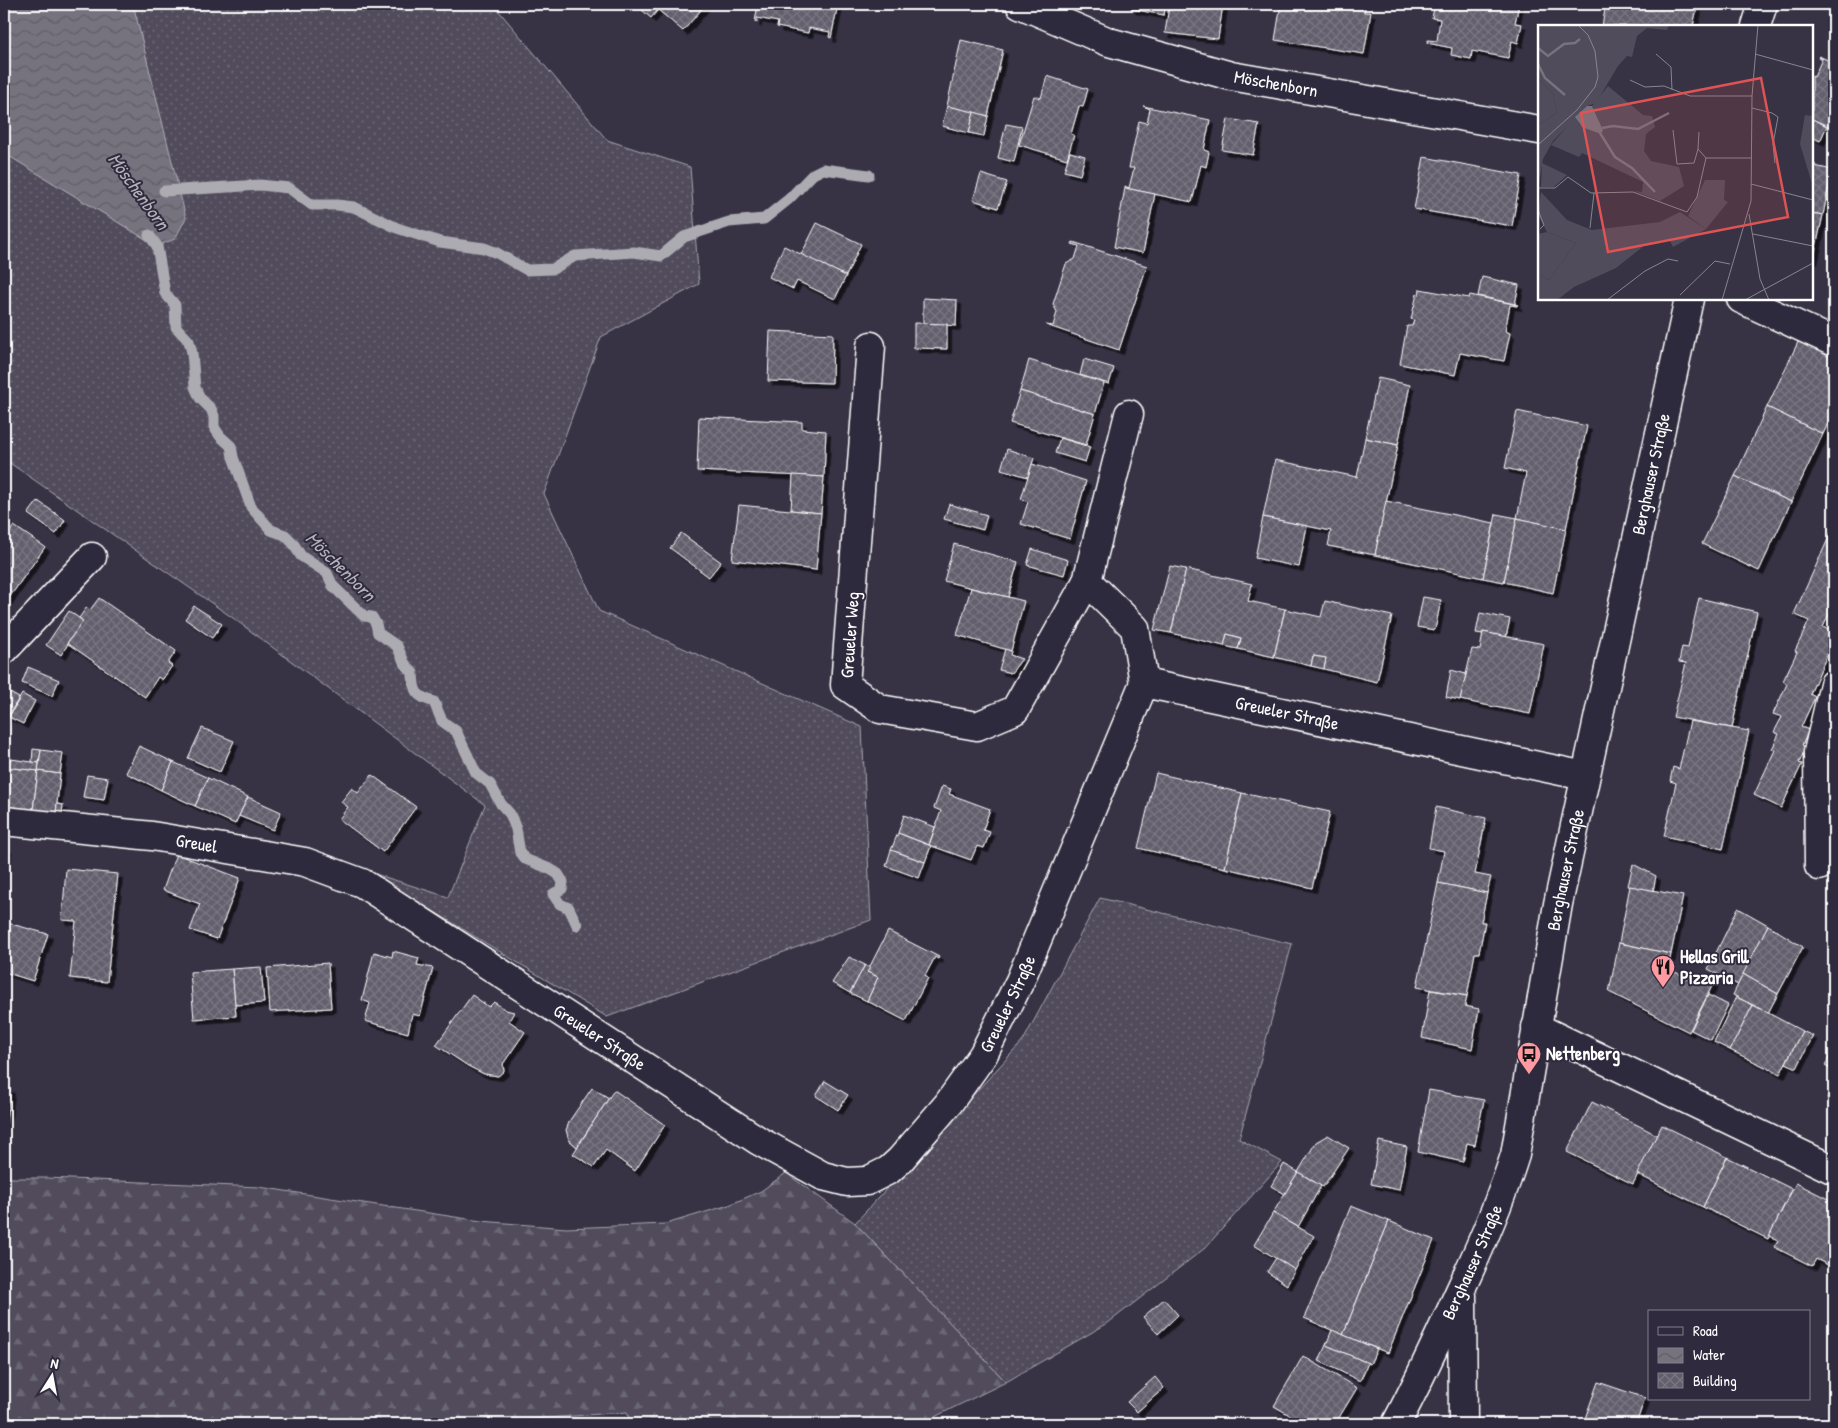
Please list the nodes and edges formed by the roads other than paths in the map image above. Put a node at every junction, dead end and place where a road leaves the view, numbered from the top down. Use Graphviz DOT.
graph roads {
  1 [pos="1020,4"];
  2 [pos="1763,4"];
  3 [pos="1756,25"];
  4 [pos="1538,130"];
  5 [pos="1689,300"];
  6 [pos="1743,300"];
  7 [pos="1834,342"];
  8 [pos="871,346"];
  9 [pos="1129,414"];
  10 [pos="92,557"];
  11 [pos="1087,581"];
  12 [pos="4,650"];
  13 [pos="1144,683"];
  14 [pos="1834,684"];
  15 [pos="1585,776"];
  16 [pos="4,821"];
  17 [pos="1818,866"];
  18 [pos="382,895"];
  19 [pos="1536,1027"];
  20 [pos="1834,1170"];
  21 [pos="1462,1286"];
  22 [pos="1396,1424"];
  23 [pos="1463,1424"];
  1 -- 4 [label="street, Möschenborn"];
  2 -- 3 [label="street"];
  5 -- 15 [label="street, Berghauser Straße"];
  6 -- 7 [label="street"];
  8 -- 11 [label="street, Greueler Weg"];
  9 -- 11 [label="street, Greueler Weg"];
  10 -- 12 [label="street"];
  11 -- 13 [label="street"];
  13 -- 15 [label="street, Greueler Straße"];
  13 -- 18 [label="street, Greueler Straße"];
  14 -- 17 [label="street"];
  15 -- 19 [label="street, Berghauser Straße"];
  16 -- 18 [label="street, Greuel"];
  19 -- 20 [label="street"];
  19 -- 21 [label="street, Berghauser Straße"];
  21 -- 22 [label="street, Berghauser Straße"];
  21 -- 23 [label="street"];
}
